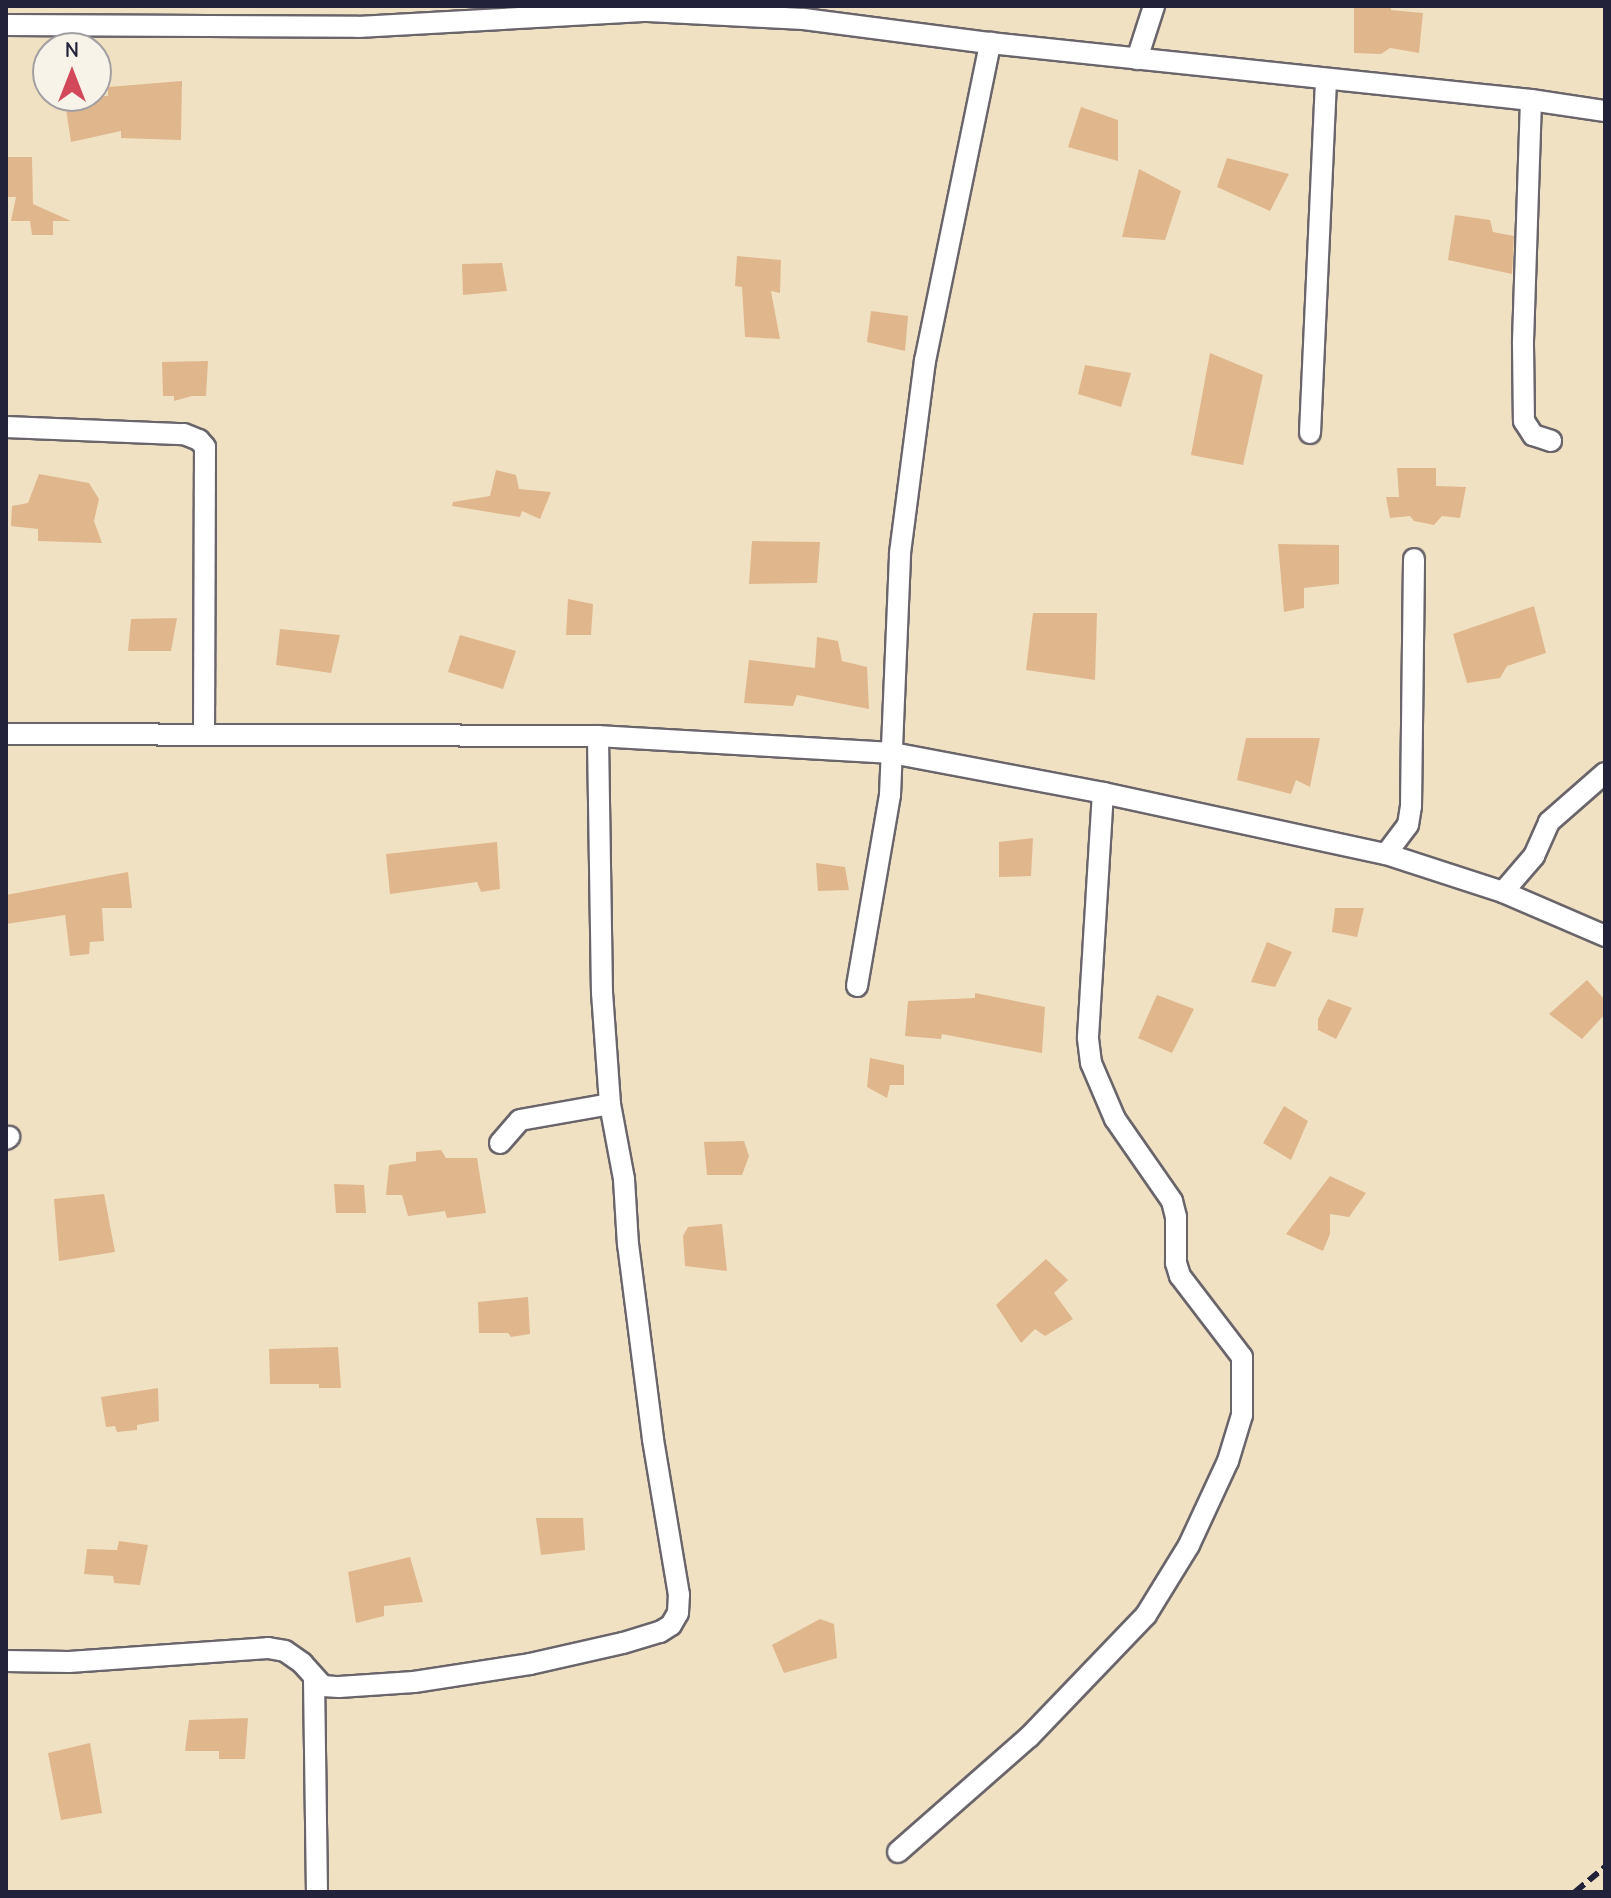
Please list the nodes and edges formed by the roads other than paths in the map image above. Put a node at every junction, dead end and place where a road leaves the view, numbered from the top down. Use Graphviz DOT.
graph roads {
  1 [pos="1154,6"];
  2 [pos="452,13"];
  3 [pos="6,25"];
  4 [pos="990,43"];
  5 [pos="1137,59"];
  6 [pos="1326,80"];
  7 [pos="1531,100"];
  8 [pos="1605,111"];
  9 [pos="6,427"];
  10 [pos="1310,433"];
  11 [pos="1551,441"];
  12 [pos="1414,559"];
  13 [pos="6,734"];
  14 [pos="204,735"];
  15 [pos="598,736"];
  16 [pos="892,753"];
  17 [pos="1605,773"];
  18 [pos="1103,793"];
  19 [pos="1386,854"];
  20 [pos="1503,892"];
  21 [pos="1605,936"];
  22 [pos="857,986"];
  23 [pos="610,1104"];
  24 [pos="500,1143"];
  25 [pos="6,1661"];
  26 [pos="314,1679"];
  27 [pos="898,1852"];
  28 [pos="317,1892"];
  1 -- 5 [label="street"];
  2 -- 3 [label="street"];
  2 -- 4 [label="street"];
  4 -- 5 [label="street"];
  4 -- 16 [label="street"];
  5 -- 6 [label="street"];
  6 -- 7 [label="street"];
  6 -- 10 [label="street"];
  7 -- 8 [label="street"];
  7 -- 11 [label="street"];
  9 -- 14 [label="street"];
  12 -- 19 [label="street"];
  13 -- 14 [label="street"];
  14 -- 15 [label="street"];
  15 -- 16 [label="street"];
  15 -- 23 [label="street"];
  16 -- 18 [label="street"];
  16 -- 22 [label="street"];
  17 -- 20 [label="street"];
  18 -- 19 [label="street"];
  18 -- 27 [label="street"];
  19 -- 20 [label="street"];
  20 -- 21 [label="street"];
  23 -- 24 [label="street"];
  23 -- 26 [label="street"];
  25 -- 26 [label="street"];
  26 -- 28 [label="street"];
}
